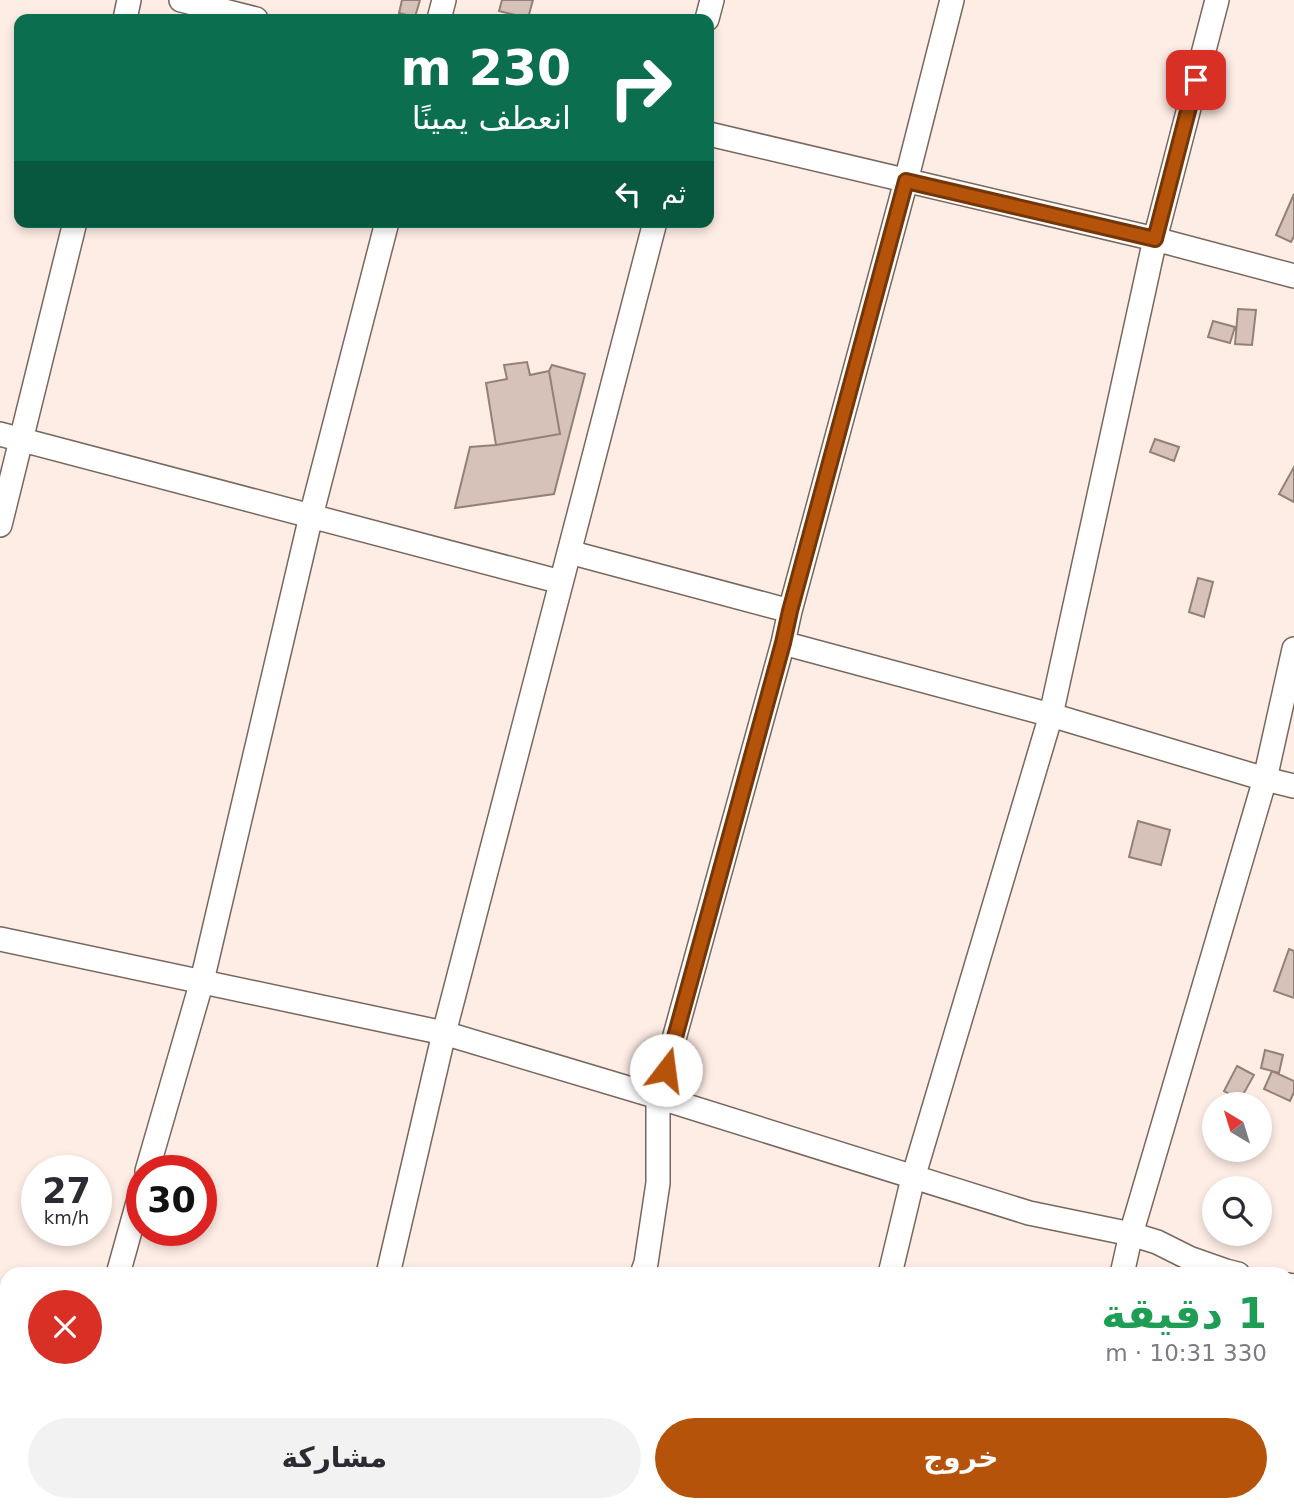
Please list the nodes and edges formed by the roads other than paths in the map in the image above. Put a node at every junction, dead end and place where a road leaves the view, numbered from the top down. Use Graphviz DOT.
graph roads {
  1 [pos="181,0"];
  2 [pos="952,0"];
  3 [pos="1217,0"];
  4 [pos="236,14"];
  5 [pos="714,135"];
  6 [pos="906,181"];
  7 [pos="73,228"];
  8 [pos="385,228"];
  9 [pos="653,228"];
  10 [pos="1155,239"];
  11 [pos="1294,276"];
  12 [pos="11,437"];
  13 [pos="311,516"];
  14 [pos="0,525"];
  15 [pos="569,552"];
  16 [pos="561,582"];
  17 [pos="790,611"];
  18 [pos="783,643"];
  19 [pos="1294,649"];
  20 [pos="1051,715"];
  21 [pos="1265,779"];
  22 [pos="1294,786"];
  23 [pos="0,939"];
  24 [pos="202,981"];
  25 [pos="444,1033"];
  26 [pos="658,1097"];
  27 [pos="152,1155"];
  28 [pos="913,1178"];
  29 [pos="1131,1234"];
  30 [pos="126,1245"];
  31 [pos="120,1267"];
  32 [pos="390,1267"];
  33 [pos="645,1267"];
  34 [pos="892,1267"];
  35 [pos="1124,1267"];
  36 [pos="1215,1267"];
  1 -- 4 [label="street"];
  2 -- 6 [label="street"];
  3 -- 10 [label="street"];
  5 -- 6 [label="street"];
  6 -- 10 [label="street"];
  6 -- 17 [label="street"];
  7 -- 12 [label="street"];
  8 -- 13 [label="street"];
  9 -- 15 [label="street"];
  10 -- 11 [label="street"];
  10 -- 20 [label="street"];
  12 -- 13 [label="street"];
  12 -- 14 [label="street"];
  13 -- 16 [label="street"];
  13 -- 24 [label="street"];
  15 -- 16 [label="street"];
  15 -- 17 [label="street"];
  16 -- 25 [label="street"];
  17 -- 18 [label="street"];
  18 -- 20 [label="street"];
  18 -- 26 [label="street"];
  19 -- 21 [label="street"];
  20 -- 21 [label="street"];
  20 -- 28 [label="street"];
  21 -- 22 [label="street"];
  21 -- 29 [label="street"];
  23 -- 24 [label="street"];
  24 -- 25 [label="street"];
  24 -- 27 [label="street"];
  25 -- 26 [label="street"];
  25 -- 32 [label="street"];
  26 -- 28 [label="street"];
  26 -- 33 [label="street"];
  28 -- 29 [label="street"];
  28 -- 34 [label="street"];
  29 -- 35 [label="street"];
  29 -- 36 [label="street"];
  30 -- 31 [label="street"];
}
